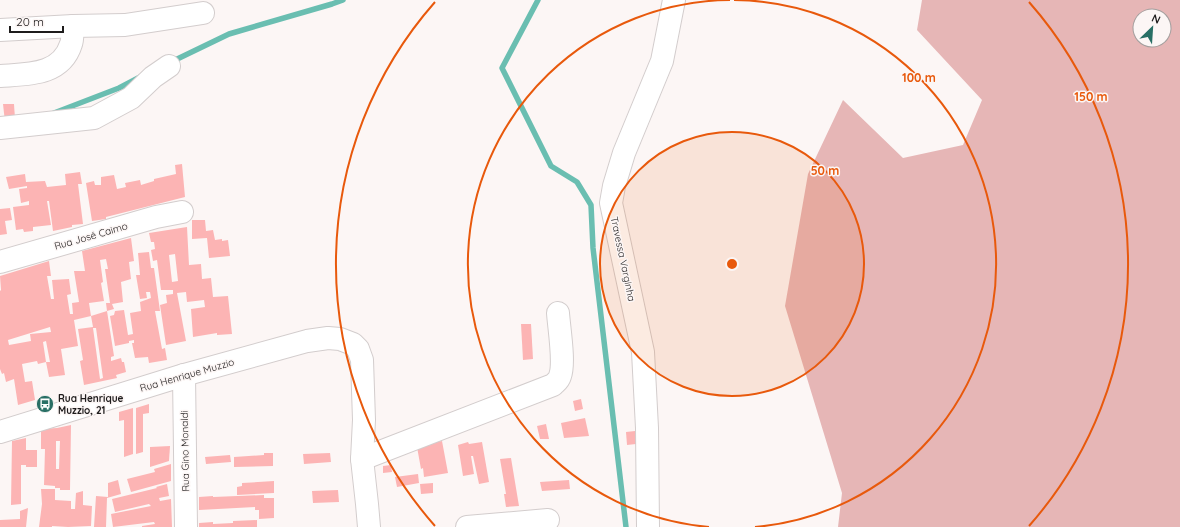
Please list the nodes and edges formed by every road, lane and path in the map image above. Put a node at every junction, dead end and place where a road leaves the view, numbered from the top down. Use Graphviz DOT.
graph roads {
  1 [pos="674,0"];
  2 [pos="203,13"];
  3 [pos="73,26"];
  4 [pos="0,30"];
  5 [pos="169,66"];
  6 [pos="0,76"];
  7 [pos="0,128"];
  8 [pos="182,212"];
  9 [pos="0,262"];
  10 [pos="558,313"];
  11 [pos="184,375"];
  12 [pos="0,432"];
  13 [pos="362,459"];
  14 [pos="548,520"];
  15 [pos="186,527"];
  16 [pos="369,527"];
  17 [pos="467,527"];
  18 [pos="648,527"];
  1 -- 18 [label="street, Travessa Varginha"];
  2 -- 3 [label="street"];
  3 -- 4 [label="street"];
  3 -- 6 [label="street"];
  5 -- 7 [label="street"];
  8 -- 9 [label="street, Rua José Caimo"];
  10 -- 13 [label="street"];
  11 -- 12 [label="street, Rua Henrique Muzzio"];
  11 -- 13 [label="street, Rua Henrique Muzzio"];
  11 -- 15 [label="street, Rua Gino Monaldi"];
  13 -- 16 [label="street"];
  14 -- 17 [label="street"];
}
